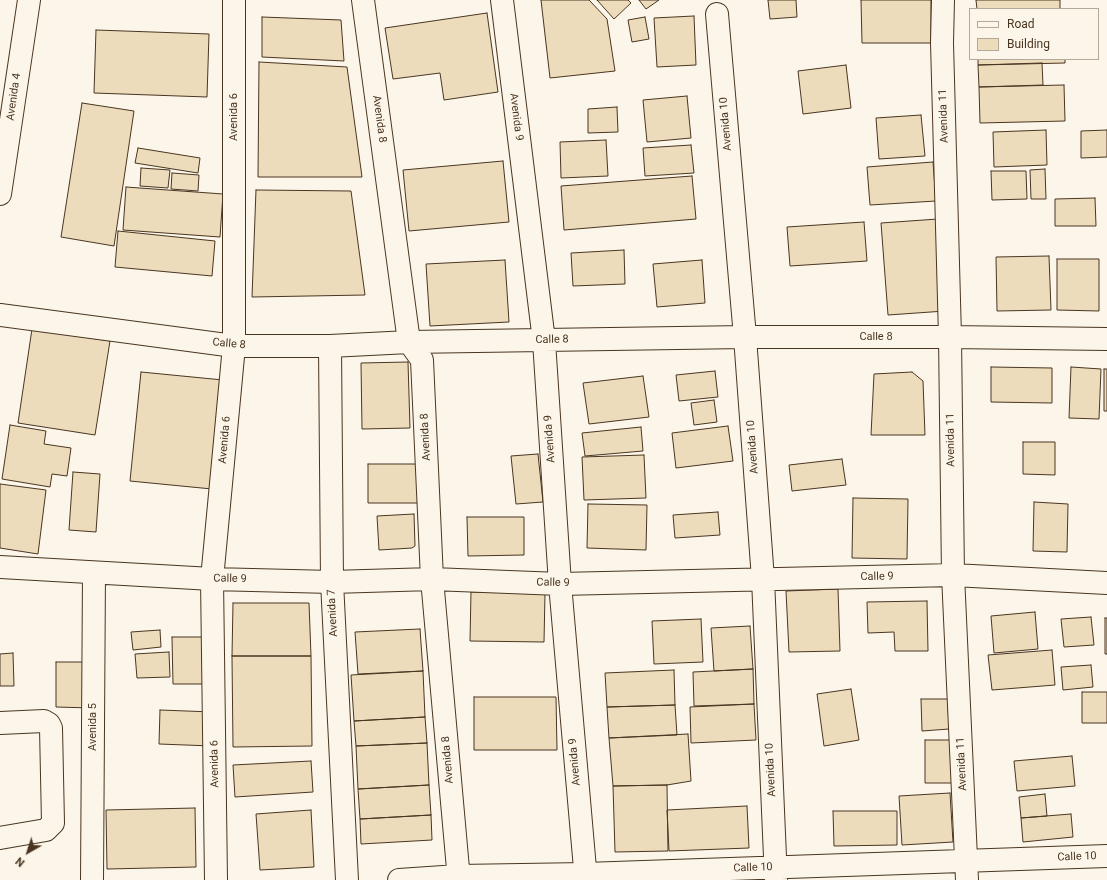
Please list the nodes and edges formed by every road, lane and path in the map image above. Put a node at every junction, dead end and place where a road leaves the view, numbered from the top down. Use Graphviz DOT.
graph roads {
  1 [pos="29,0"];
  2 [pos="234,0"];
  3 [pos="363,0"];
  4 [pos="502,0"];
  5 [pos="943,0"];
  6 [pos="717,14"];
  7 [pos="0,194"];
  8 [pos="0,315"];
  9 [pos="745,337"];
  10 [pos="950,337"];
  11 [pos="1107,339"];
  12 [pos="544,341"];
  13 [pos="409,342"];
  14 [pos="234,346"];
  15 [pos="330,346"];
  16 [pos="0,567"];
  17 [pos="94,573"];
  18 [pos="953,575"];
  19 [pos="212,579"];
  20 [pos="432,579"];
  21 [pos="763,579"];
  22 [pos="332,582"];
  23 [pos="1107,583"];
  24 [pos="560,584"];
  25 [pos="0,723"];
  26 [pos="0,838"];
  27 [pos="1107,856"];
  28 [pos="966,871"];
  29 [pos="776,874"];
  30 [pos="586,877"];
  31 [pos="458,878"];
  32 [pos="92,880"];
  33 [pos="216,880"];
  34 [pos="347,880"];
  35 [pos="399,880"];
  1 -- 7 [label="street, Avenida 4"];
  2 -- 14 [label="street, Avenida 6"];
  3 -- 13 [label="street, Avenida 8"];
  4 -- 12 [label="street, Avenida 9"];
  5 -- 10 [label="street, Avenida 11"];
  6 -- 9 [label="street, Avenida 10"];
  8 -- 14 [label="street, Calle 8"];
  9 -- 10 [label="street, Calle 8"];
  9 -- 12 [label="street, Calle 8"];
  9 -- 21 [label="street, Avenida 10"];
  10 -- 11 [label="street, Calle 8"];
  10 -- 18 [label="street, Avenida 11"];
  12 -- 13 [label="street, Calle 8"];
  12 -- 24 [label="street, Avenida 9"];
  13 -- 15 [label="street, Calle 8"];
  13 -- 20 [label="street, Avenida 8"];
  14 -- 15 [label="street, Calle 8"];
  14 -- 19 [label="street, Avenida 6"];
  15 -- 22 [label="street, Avenida 7"];
  16 -- 17 [label="street, Calle 9"];
  17 -- 19 [label="street, Calle 9"];
  17 -- 32 [label="street, Avenida 5"];
  18 -- 21 [label="street, Calle 9"];
  18 -- 23 [label="street, Calle 9"];
  18 -- 28 [label="street, Avenida 11"];
  19 -- 22 [label="street, Calle 9"];
  19 -- 33 [label="street, Avenida 6"];
  20 -- 22 [label="street, Calle 9"];
  20 -- 24 [label="street, Calle 9"];
  20 -- 31 [label="street, Avenida 8"];
  21 -- 24 [label="street, Calle 9"];
  21 -- 29 [label="street, Avenida 10"];
  22 -- 34 [label="street, Avenida 7"];
  24 -- 30 [label="street, Avenida 9"];
  25 -- 26 [label="street"];
  27 -- 28 [label="street, Calle 10"];
  28 -- 29 [label="street, Calle 10"];
  29 -- 30 [label="street, Calle 10"];
  30 -- 31 [label="street, Calle 10"];
  31 -- 35 [label="street, Calle 10"];
}
